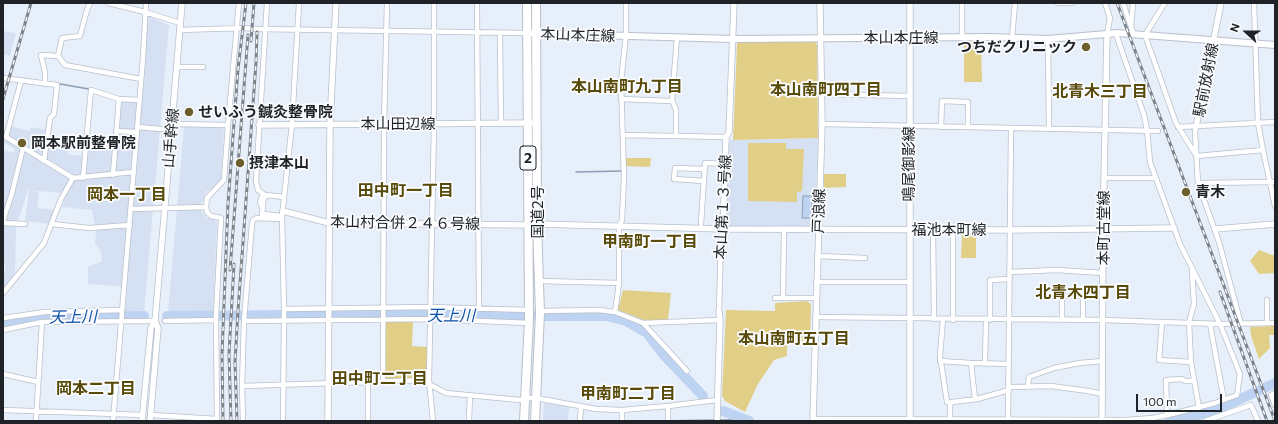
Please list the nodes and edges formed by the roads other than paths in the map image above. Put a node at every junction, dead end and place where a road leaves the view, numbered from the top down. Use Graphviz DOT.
graph roads {
  1 [pos="90,3"];
  2 [pos="108,3"];
  3 [pos="146,3"];
  4 [pos="182,3"];
  5 [pos="239,3"];
  6 [pos="267,3"];
  7 [pos="299,3"];
  8 [pos="336,3"];
  9 [pos="388,3"];
  10 [pos="434,3"];
  11 [pos="478,3"];
  12 [pos="527,3"];
  13 [pos="536,3"];
  14 [pos="626,3"];
  15 [pos="734,3"];
  16 [pos="820,3"];
  17 [pos="910,3"];
  18 [pos="962,3"];
  19 [pos="1014,3"];
  20 [pos="1058,3"];
  21 [pos="1072,3"];
  22 [pos="1105,3"];
  23 [pos="1123,3"];
  24 [pos="1133,3"];
  25 [pos="1165,3"];
  26 [pos="1221,3"];
  27 [pos="1254,3"];
  28 [pos="145,12"];
  29 [pos="180,23"];
  30 [pos="1131,27"];
  31 [pos="236,29"];
  32 [pos="266,29"];
  33 [pos="297,29"];
  34 [pos="179,30"];
  35 [pos="334,30"];
  36 [pos="387,31"];
  37 [pos="434,32"];
  38 [pos="478,33"];
  39 [pos="500,33"];
  40 [pos="527,33"];
  41 [pos="536,34"];
  42 [pos="1116,34"];
  43 [pos="1134,34"];
  44 [pos="626,35"];
  45 [pos="1107,35"];
  46 [pos="1145,36"];
  47 [pos="677,37"];
  48 [pos="910,38"];
  49 [pos="962,38"];
  50 [pos="1012,38"];
  51 [pos="733,39"];
  52 [pos="820,39"];
  53 [pos="1048,39"];
  54 [pos="1214,40"];
  55 [pos="1256,44"];
  56 [pos="1275,45"];
  57 [pos="58,56"];
  58 [pos="176,67"];
  59 [pos="203,67"];
  60 [pos="3,78"];
  61 [pos="141,79"];
  62 [pos="21,81"];
  63 [pos="45,84"];
  64 [pos="821,94"];
  65 [pos="910,96"];
  66 [pos="119,99"];
  67 [pos="622,99"];
  68 [pos="139,100"];
  69 [pos="672,100"];
  70 [pos="1275,122"];
  71 [pos="528,123"];
  72 [pos="537,123"];
  73 [pos="1258,123"];
  74 [pos="292,124"];
  75 [pos="330,124"];
  76 [pos="384,124"];
  77 [pos="434,124"];
  78 [pos="479,124"];
  79 [pos="501,124"];
  80 [pos="822,124"];
  81 [pos="228,125"];
  82 [pos="259,125"];
  83 [pos="909,126"];
  84 [pos="172,127"];
  85 [pos="942,127"];
  86 [pos="968,127"];
  87 [pos="1178,127"];
  88 [pos="1196,127"];
  89 [pos="1011,128"];
  90 [pos="1049,129"];
  91 [pos="136,130"];
  92 [pos="1105,130"];
  93 [pos="1147,130"];
  94 [pos="1158,131"];
  95 [pos="116,132"];
  96 [pos="623,135"];
  97 [pos="676,136"];
  98 [pos="726,137"];
  99 [pos="23,148"];
  100 [pos="1263,150"];
  101 [pos="1197,156"];
  102 [pos="44,161"];
  103 [pos="725,164"];
  104 [pos="704,169"];
  105 [pos="133,172"];
  106 [pos="113,175"];
  107 [pos="73,178"];
  108 [pos="83,178"];
  109 [pos="1104,178"];
  110 [pos="1156,178"];
  111 [pos="704,181"];
  112 [pos="1198,183"];
  113 [pos="1273,183"];
  114 [pos="265,195"];
  115 [pos="284,197"];
  116 [pos="1275,206"];
  117 [pos="206,207"];
  118 [pos="165,208"];
  119 [pos="131,209"];
  120 [pos="282,215"];
  121 [pos="263,217"];
  122 [pos="3,222"];
  123 [pos="329,223"];
  124 [pos="383,223"];
  125 [pos="26,224"];
  126 [pos="52,224"];
  127 [pos="432,224"];
  128 [pos="537,224"];
  129 [pos="701,224"];
  130 [pos="1275,224"];
  131 [pos="130,225"];
  132 [pos="479,225"];
  133 [pos="528,225"];
  134 [pos="619,226"];
  135 [pos="1174,228"];
  136 [pos="723,229"];
  137 [pos="784,229"];
  138 [pos="818,229"];
  139 [pos="1104,229"];
  140 [pos="1215,229"];
  141 [pos="909,230"];
  142 [pos="933,230"];
  143 [pos="953,230"];
  144 [pos="1010,230"];
  145 [pos="817,256"];
  146 [pos="865,258"];
  147 [pos="1192,269"];
  148 [pos="1010,272"];
  149 [pos="1103,273"];
  150 [pos="1010,279"];
  151 [pos="540,282"];
  152 [pos="816,282"];
  153 [pos="909,282"];
  154 [pos="619,283"];
  155 [pos="4,289"];
  156 [pos="775,298"];
  157 [pos="783,298"];
  158 [pos="816,298"];
  159 [pos="1267,300"];
  160 [pos="431,307"];
  161 [pos="383,308"];
  162 [pos="328,309"];
  163 [pos="479,309"];
  164 [pos="122,310"];
  165 [pos="284,310"];
  166 [pos="719,311"];
  167 [pos="615,312"];
  168 [pos="540,315"];
  169 [pos="529,317"];
  170 [pos="3,318"];
  171 [pos="815,318"];
  172 [pos="431,319"];
  173 [pos="909,319"];
  174 [pos="934,319"];
  175 [pos="943,319"];
  176 [pos="216,320"];
  177 [pos="329,320"];
  178 [pos="382,320"];
  179 [pos="720,320"];
  180 [pos="953,320"];
  181 [pos="988,320"];
  182 [pos="1010,320"];
  183 [pos="1062,320"];
  184 [pos="1083,320"];
  185 [pos="1103,320"];
  186 [pos="155,321"];
  187 [pos="165,321"];
  188 [pos="244,321"];
  189 [pos="284,321"];
  190 [pos="42,322"];
  191 [pos="121,322"];
  192 [pos="1162,322"];
  193 [pos="1189,322"];
  194 [pos="643,323"];
  195 [pos="1267,323"];
  196 [pos="1275,323"];
  197 [pos="1210,324"];
  198 [pos="1220,324"];
  199 [pos="1241,324"];
  200 [pos="3,330"];
  201 [pos="940,361"];
  202 [pos="1103,361"];
  203 [pos="1191,362"];
  204 [pos="971,363"];
  205 [pos="985,364"];
  206 [pos="1009,364"];
  207 [pos="687,371"];
  208 [pos="3,374"];
  209 [pos="1194,381"];
  210 [pos="38,382"];
  211 [pos="368,382"];
  212 [pos="383,382"];
  213 [pos="429,382"];
  214 [pos="328,383"];
  215 [pos="283,385"];
  216 [pos="242,386"];
  217 [pos="1028,386"];
  218 [pos="1009,388"];
  219 [pos="1103,394"];
  220 [pos="1273,394"];
  221 [pos="470,395"];
  222 [pos="525,398"];
  223 [pos="536,398"];
  224 [pos="975,399"];
  225 [pos="1224,400"];
  226 [pos="717,402"];
  227 [pos="951,403"];
  228 [pos="1275,405"];
  229 [pos="581,406"];
  230 [pos="668,406"];
  231 [pos="1199,408"];
  232 [pos="3,410"];
  233 [pos="622,410"];
  234 [pos="36,411"];
  235 [pos="114,413"];
  236 [pos="1167,415"];
  237 [pos="143,418"];
  238 [pos="150,418"];
  239 [pos="192,419"];
  240 [pos="668,419"];
  241 [pos="813,419"];
  242 [pos="950,419"];
  243 [pos="217,420"];
  244 [pos="910,420"];
  245 [pos="1008,420"];
  246 [pos="36,421"];
  247 [pos="113,421"];
  248 [pos="243,421"];
  249 [pos="283,421"];
  250 [pos="328,421"];
  251 [pos="368,421"];
  252 [pos="433,421"];
  253 [pos="469,421"];
  254 [pos="524,421"];
  255 [pos="535,421"];
  256 [pos="580,421"];
  257 [pos="622,421"];
  258 [pos="717,421"];
  259 [pos="1102,421"];
  260 [pos="1205,421"];
  261 [pos="1258,421"];
  1 -- 57 [label="street"];
  2 -- 28 [label="street"];
  3 -- 28 [label="street"];
  4 -- 29 [label="street, 山手幹線"];
  5 -- 31 [label="street"];
  6 -- 32 [label="street"];
  7 -- 33 [label="street"];
  8 -- 35 [label="street"];
  9 -- 36 [label="street"];
  10 -- 37 [label="street"];
  11 -- 38 [label="street"];
  12 -- 40 [label="highway, 国道2号 / 2"];
  13 -- 41 [label="highway, 国道2号 / 2"];
  14 -- 44 [label="street"];
  15 -- 51 [label="street, 本山第１３号線"];
  16 -- 52 [label="street, 戸浪線"];
  17 -- 48 [label="street, 鳴尾御影線"];
  18 -- 49 [label="street"];
  19 -- 50 [label="street"];
  20 -- 21 [label="street"];
  22 -- 45 [label="street"];
  23 -- 30 [label="street"];
  24 -- 30 [label="street"];
  25 -- 46 [label="street"];
  26 -- 54 [label="street, 駅前放射線"];
  27 -- 55 [label="street"];
  28 -- 29 [label="street"];
  28 -- 61 [label="street"];
  29 -- 34 [label="street, 山手幹線"];
  30 -- 43 [label="street"];
  31 -- 32 [label="street"];
  31 -- 34 [label="street"];
  31 -- 81 [label="street"];
  32 -- 33 [label="street"];
  32 -- 82 [label="street"];
  33 -- 35 [label="street"];
  33 -- 74 [label="street"];
  34 -- 58 [label="street, 山手幹線"];
  35 -- 36 [label="street"];
  35 -- 75 [label="street"];
  36 -- 37 [label="street"];
  36 -- 76 [label="street"];
  37 -- 38 [label="street"];
  37 -- 77 [label="street"];
  38 -- 39 [label="street"];
  38 -- 78 [label="street"];
  39 -- 40 [label="street"];
  39 -- 79 [label="street"];
  40 -- 41 [label="main road, 本山本庄線"];
  40 -- 71 [label="highway, 国道2号 / 2"];
  41 -- 44 [label="main road, 本山本庄線"];
  41 -- 72 [label="highway, 国道2号 / 2"];
  42 -- 43 [label="main road, 本山本庄線"];
  42 -- 45 [label="main road, 本山本庄線"];
  42 -- 93 [label="street"];
  43 -- 46 [label="main road, 本山本庄線"];
  44 -- 47 [label="main road, 本山本庄線"];
  44 -- 67 [label="street"];
  45 -- 53 [label="main road, 本山本庄線"];
  45 -- 92 [label="street, 本町古堂線"];
  46 -- 54 [label="main road, 本山本庄線"];
  46 -- 87 [label="street"];
  47 -- 51 [label="main road, 本山本庄線"];
  47 -- 69 [label="street"];
  48 -- 49 [label="main road, 本山本庄線"];
  48 -- 52 [label="main road, 本山本庄線"];
  48 -- 65 [label="street, 鳴尾御影線"];
  49 -- 50 [label="main road, 本山本庄線"];
  50 -- 53 [label="main road, 本山本庄線"];
  51 -- 52 [label="main road, 本山本庄線"];
  51 -- 98 [label="street, 本山第１３号線"];
  52 -- 64 [label="street, 戸浪線"];
  53 -- 90 [label="street"];
  54 -- 55 [label="main road, 本山本庄線"];
  54 -- 88 [label="street, 駅前放射線"];
  55 -- 56 [label="main road, 本山本庄線"];
  55 -- 73 [label="street"];
  57 -- 61 [label="street"];
  57 -- 63 [label="street"];
  58 -- 59 [label="street"];
  58 -- 84 [label="street, 山手幹線"];
  60 -- 62 [label="street"];
  61 -- 68 [label="street"];
  62 -- 63 [label="street"];
  62 -- 99 [label="street"];
  63 -- 102 [label="street"];
  64 -- 65 [label="street"];
  64 -- 80 [label="street, 戸浪線"];
  65 -- 83 [label="street, 鳴尾御影線"];
  66 -- 68 [label="street"];
  66 -- 95 [label="street"];
  66 -- 108 [label="street"];
  67 -- 69 [label="street"];
  67 -- 96 [label="street"];
  68 -- 91 [label="street"];
  69 -- 97 [label="street"];
  70 -- 73 [label="street"];
  71 -- 72 [label="street, 本山田辺線"];
  71 -- 79 [label="street, 本山田辺線"];
  71 -- 133 [label="highway, 国道2号 / 2"];
  72 -- 128 [label="highway, 国道2号 / 2"];
  73 -- 88 [label="street"];
  73 -- 100 [label="street"];
  74 -- 75 [label="street, 本山田辺線"];
  74 -- 82 [label="street, 本山田辺線"];
  74 -- 115 [label="street"];
  75 -- 76 [label="street, 本山田辺線"];
  75 -- 123 [label="street"];
  76 -- 77 [label="street, 本山田辺線"];
  76 -- 124 [label="street"];
  77 -- 78 [label="street, 本山田辺線"];
  77 -- 127 [label="street"];
  78 -- 79 [label="street, 本山田辺線"];
  78 -- 132 [label="street"];
  80 -- 83 [label="street"];
  80 -- 138 [label="street, 戸浪線"];
  81 -- 84 [label="street"];
  81 -- 117 [label="street"];
  82 -- 114 [label="street"];
  83 -- 85 [label="street"];
  83 -- 141 [label="street, 鳴尾御影線"];
  84 -- 91 [label="street"];
  84 -- 118 [label="street, 山手幹線"];
  85 -- 86 [label="street"];
  85 -- 86 [label="street"];
  86 -- 89 [label="street"];
  87 -- 88 [label="street"];
  87 -- 101 [label="street"];
  88 -- 101 [label="street, 駅前放射線"];
  89 -- 90 [label="street"];
  89 -- 144 [label="street"];
  90 -- 92 [label="street"];
  91 -- 95 [label="street"];
  91 -- 105 [label="street"];
  92 -- 93 [label="street"];
  92 -- 109 [label="street, 本町古堂線"];
  93 -- 94 [label="street"];
  93 -- 110 [label="street"];
  95 -- 106 [label="street"];
  96 -- 97 [label="street"];
  96 -- 134 [label="street"];
  97 -- 98 [label="street"];
  98 -- 103 [label="street, 本山第１３号線"];
  99 -- 102 [label="street"];
  99 -- 122 [label="street"];
  100 -- 101 [label="street"];
  100 -- 113 [label="street"];
  101 -- 112 [label="street, 駅前放射線"];
  102 -- 107 [label="street"];
  103 -- 104 [label="street"];
  103 -- 136 [label="street, 本山第１３号線"];
  104 -- 111 [label="street"];
  104 -- 111 [label="street"];
  105 -- 106 [label="street"];
  105 -- 119 [label="street"];
  106 -- 108 [label="street"];
  107 -- 108 [label="street"];
  107 -- 126 [label="street"];
  109 -- 110 [label="street"];
  109 -- 139 [label="street, 本町古堂線"];
  110 -- 135 [label="street"];
  111 -- 129 [label="street"];
  112 -- 113 [label="street"];
  112 -- 140 [label="street, 駅前放射線"];
  113 -- 116 [label="street"];
  114 -- 115 [label="street"];
  114 -- 121 [label="street"];
  115 -- 120 [label="street"];
  117 -- 118 [label="street"];
  117 -- 176 [label="street"];
  118 -- 119 [label="street"];
  118 -- 186 [label="street, 山手幹線"];
  119 -- 131 [label="street"];
  120 -- 121 [label="street"];
  120 -- 123 [label="street, 本山村合併２４６号線"];
  120 -- 165 [label="street"];
  121 -- 188 [label="street"];
  122 -- 125 [label="street"];
  123 -- 124 [label="street, 本山村合併２４６号線"];
  123 -- 162 [label="street"];
  124 -- 127 [label="street, 本山村合併２４６号線"];
  124 -- 161 [label="street"];
  126 -- 131 [label="street"];
  126 -- 155 [label="street"];
  127 -- 132 [label="street, 本山村合併２４６号線"];
  127 -- 160 [label="street"];
  128 -- 133 [label="street, 本山村合併２４６号線"];
  128 -- 134 [label="street, 本山村合併２４６号線"];
  128 -- 151 [label="highway, 国道2号 / 2"];
  130 -- 140 [label="street"];
  131 -- 164 [label="street"];
  132 -- 133 [label="street, 本山村合併２４６号線"];
  132 -- 163 [label="street"];
  133 -- 169 [label="highway, 国道2号 / 2"];
  134 -- 136 [label="street, 福池本町線"];
  134 -- 154 [label="street"];
  135 -- 139 [label="street, 福池本町線"];
  135 -- 147 [label="street"];
  136 -- 137 [label="street, 福池本町線"];
  136 -- 166 [label="street, 本山第１３号線"];
  137 -- 138 [label="street, 福池本町線"];
  137 -- 157 [label="street"];
  138 -- 141 [label="street, 福池本町線"];
  138 -- 145 [label="street, 戸浪線"];
  139 -- 144 [label="street, 福池本町線"];
  139 -- 149 [label="street, 本町古堂線"];
  140 -- 199 [label="street, 駅前放射線"];
  141 -- 142 [label="street, 福池本町線"];
  141 -- 153 [label="street, 鳴尾御影線"];
  142 -- 143 [label="street, 福池本町線"];
  142 -- 174 [label="street"];
  143 -- 144 [label="street, 福池本町線"];
  143 -- 180 [label="street"];
  144 -- 148 [label="street"];
  145 -- 146 [label="street"];
  145 -- 152 [label="street, 戸浪線"];
  147 -- 193 [label="street"];
  147 -- 198 [label="street"];
  148 -- 149 [label="street"];
  148 -- 150 [label="street"];
  149 -- 185 [label="street, 本町古堂線"];
  150 -- 181 [label="street"];
  150 -- 182 [label="street"];
  151 -- 154 [label="street"];
  151 -- 168 [label="highway, 国道2号 / 2"];
  152 -- 153 [label="street"];
  152 -- 158 [label="street, 戸浪線"];
  153 -- 173 [label="street, 鳴尾御影線"];
  154 -- 167 [label="street"];
  156 -- 157 [label="street"];
  157 -- 158 [label="street"];
  158 -- 171 [label="street, 戸浪線"];
  159 -- 195 [label="street"];
  160 -- 161 [label="street"];
  160 -- 163 [label="street"];
  160 -- 172 [label="street"];
  161 -- 162 [label="street"];
  161 -- 178 [label="street"];
  162 -- 165 [label="street"];
  162 -- 177 [label="street"];
  163 -- 169 [label="street"];
  164 -- 170 [label="street"];
  164 -- 191 [label="street"];
  165 -- 189 [label="street"];
  166 -- 179 [label="street, 本山第１３号線"];
  167 -- 168 [label="street"];
  167 -- 194 [label="street"];
  168 -- 223 [label="highway, 国道2号 / 2"];
  169 -- 172 [label="street"];
  169 -- 222 [label="highway, 国道2号 / 2"];
  171 -- 173 [label="street"];
  171 -- 241 [label="street, 戸浪線"];
  172 -- 178 [label="street"];
  172 -- 213 [label="street"];
  173 -- 174 [label="street"];
  173 -- 244 [label="street, 鳴尾御影線"];
  174 -- 175 [label="street"];
  175 -- 180 [label="street"];
  175 -- 201 [label="street"];
  176 -- 187 [label="street"];
  176 -- 243 [label="street"];
  177 -- 178 [label="street"];
  177 -- 189 [label="street"];
  177 -- 214 [label="street"];
  178 -- 212 [label="street"];
  179 -- 194 [label="street"];
  179 -- 226 [label="street, 本山第１３号線"];
  180 -- 181 [label="street"];
  181 -- 182 [label="street"];
  181 -- 205 [label="street"];
  182 -- 183 [label="street"];
  182 -- 206 [label="street"];
  183 -- 184 [label="street"];
  183 -- 184 [label="street"];
  184 -- 185 [label="street"];
  185 -- 192 [label="street"];
  185 -- 202 [label="street, 本町古堂線"];
  186 -- 191 [label="street"];
  186 -- 237 [label="street, 山手幹線"];
  186 -- 238 [label="street, 山手幹線"];
  188 -- 189 [label="street"];
  188 -- 216 [label="street"];
  189 -- 215 [label="street"];
  190 -- 191 [label="street"];
  190 -- 200 [label="street"];
  190 -- 210 [label="street"];
  191 -- 235 [label="street"];
  192 -- 193 [label="street"];
  192 -- 203 [label="street"];
  193 -- 197 [label="street"];
  193 -- 203 [label="street"];
  194 -- 207 [label="street"];
  195 -- 196 [label="street"];
  195 -- 199 [label="street"];
  197 -- 198 [label="street"];
  197 -- 225 [label="street"];
  198 -- 199 [label="street"];
  198 -- 225 [label="street"];
  201 -- 204 [label="street"];
  201 -- 227 [label="street"];
  202 -- 217 [label="street"];
  202 -- 219 [label="street, 本町古堂線"];
  203 -- 209 [label="street"];
  204 -- 205 [label="street"];
  204 -- 224 [label="street"];
  205 -- 206 [label="street"];
  206 -- 218 [label="street"];
  208 -- 210 [label="street"];
  209 -- 231 [label="street"];
  209 -- 236 [label="street"];
  210 -- 234 [label="street"];
  211 -- 212 [label="street"];
  211 -- 214 [label="street"];
  211 -- 251 [label="street"];
  212 -- 213 [label="street"];
  213 -- 221 [label="street"];
  213 -- 252 [label="street"];
  214 -- 215 [label="street"];
  214 -- 250 [label="street"];
  215 -- 216 [label="street"];
  215 -- 249 [label="street"];
  216 -- 248 [label="street"];
  217 -- 218 [label="street"];
  217 -- 219 [label="street"];
  218 -- 224 [label="street"];
  218 -- 245 [label="street"];
  219 -- 259 [label="street, 本町古堂線"];
  220 -- 228 [label="street"];
  221 -- 222 [label="street"];
  221 -- 253 [label="street"];
  222 -- 223 [label="street"];
  222 -- 254 [label="highway, 国道2号 / 2"];
  223 -- 229 [label="street"];
  223 -- 255 [label="highway, 国道2号 / 2"];
  224 -- 227 [label="street"];
  225 -- 231 [label="street"];
  226 -- 230 [label="street"];
  226 -- 258 [label="street, 本山第１３号線"];
  227 -- 242 [label="street"];
  229 -- 233 [label="street"];
  229 -- 256 [label="street"];
  230 -- 233 [label="street"];
  230 -- 240 [label="street"];
  231 -- 236 [label="street"];
  232 -- 234 [label="street"];
  233 -- 257 [label="street"];
  234 -- 235 [label="street"];
  234 -- 246 [label="street"];
  235 -- 237 [label="street"];
  235 -- 247 [label="street"];
  236 -- 259 [label="street"];
  238 -- 239 [label="street"];
  239 -- 243 [label="street"];
  241 -- 244 [label="street"];
  242 -- 244 [label="street"];
  242 -- 245 [label="street"];
  245 -- 259 [label="street"];
  260 -- 261 [label="street"];
}
